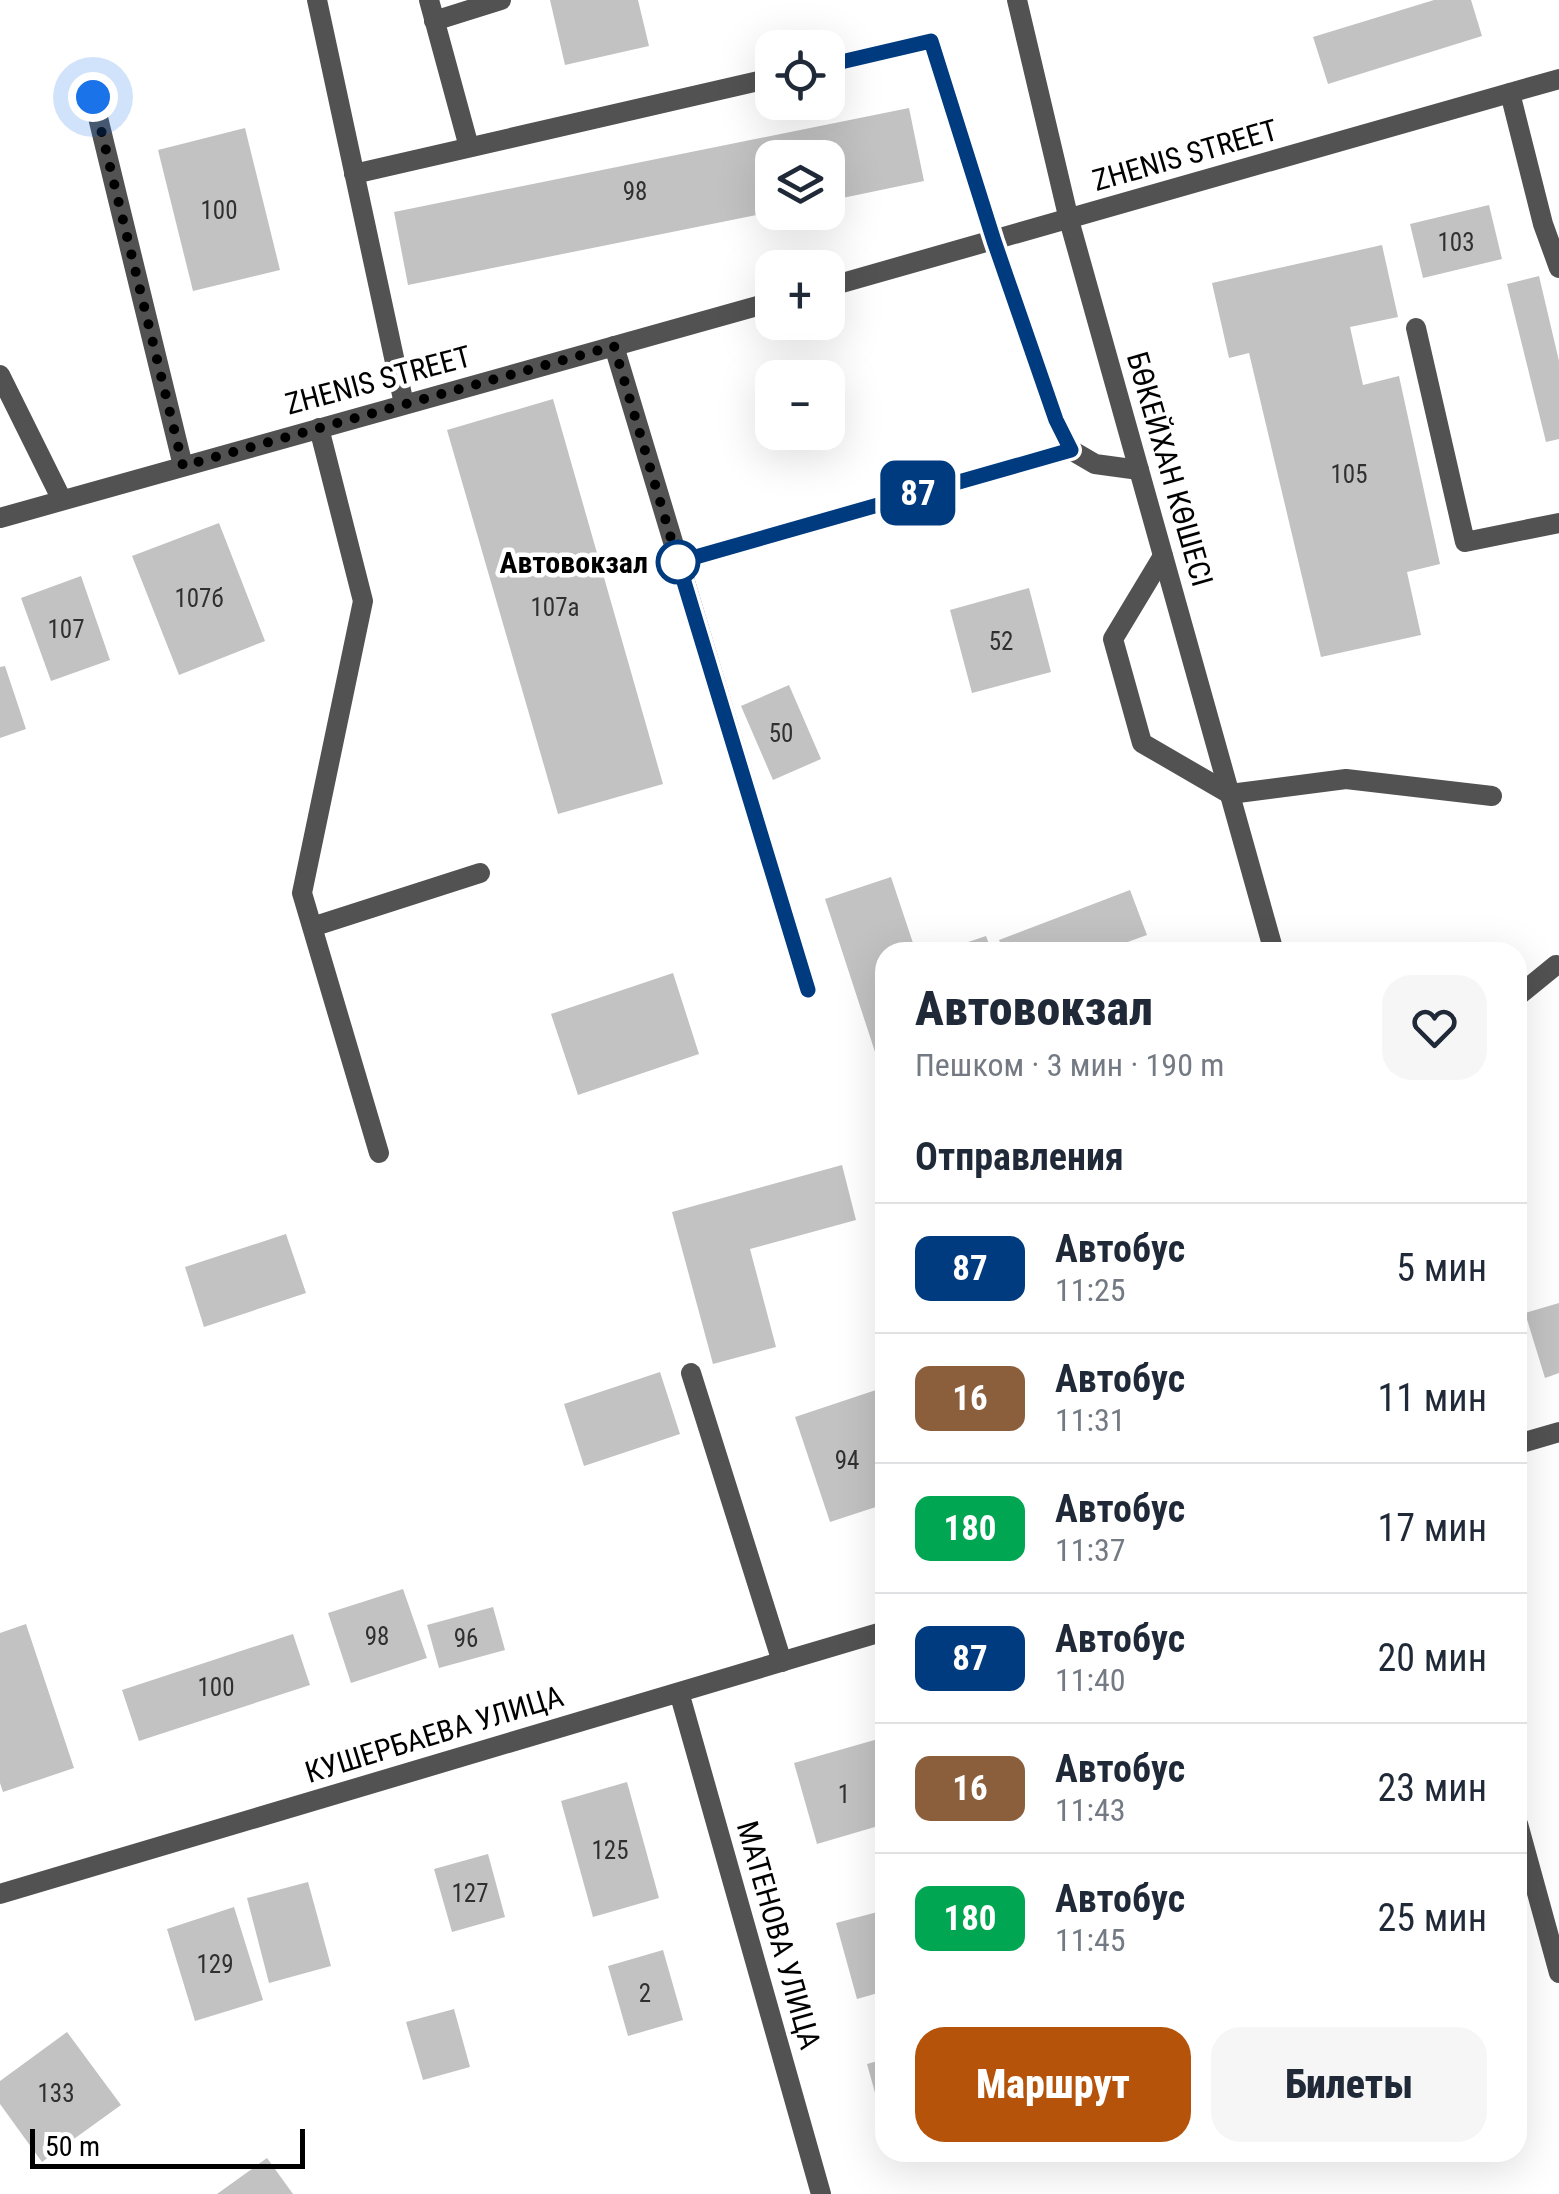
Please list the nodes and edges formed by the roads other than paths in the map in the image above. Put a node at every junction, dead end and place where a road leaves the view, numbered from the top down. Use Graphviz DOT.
graph roads {
  1 [pos="317,0"];
  2 [pos="501,0"];
  3 [pos="1016,0"];
  4 [pos="432,10"];
  5 [pos="845,61"];
  6 [pos="1559,79"];
  7 [pos="755,82"];
  8 [pos="1510,93"];
  9 [pos="93,97"];
  10 [pos="469,147"];
  11 [pos="354,174"];
  12 [pos="1069,220"];
  13 [pos="994,241"];
  14 [pos="1559,268"];
  15 [pos="845,282"];
  16 [pos="755,307"];
  17 [pos="1416,328"];
  18 [pos="614,346"];
  19 [pos="0,375"];
  20 [pos="404,404"];
  21 [pos="319,428"];
  22 [pos="1071,450"];
  23 [pos="183,466"];
  24 [pos="1139,470"];
  25 [pos="62,500"];
  26 [pos="0,518"];
  27 [pos="1559,523"];
  28 [pos="1162,556"];
  29 [pos="678,562"];
  30 [pos="1230,794"];
  31 [pos="1492,796"];
  32 [pos="480,872"];
  33 [pos="312,927"];
  34 [pos="1271,942"];
  35 [pos="1556,965"];
  36 [pos="1527,989"];
  37 [pos="808,990"];
  38 [pos="379,1153"];
  39 [pos="691,1374"];
  40 [pos="1559,1432"];
  41 [pos="1527,1441"];
  42 [pos="875,1634"];
  43 [pos="782,1662"];
  44 [pos="679,1692"];
  45 [pos="1527,1857"];
  46 [pos="0,1894"];
  47 [pos="1559,1973"];
  48 [pos="821,2194"];
  1 -- 11 [label="street"];
  2 -- 4 [label="street"];
  3 -- 12 [label="street, БӨКЕЙХАН КӨШЕСІ"];
  4 -- 10 [label="street"];
  5 -- 13 [label="street"];
  6 -- 8 [label="street, ZHENIS STREET"];
  7 -- 10 [label="street"];
  8 -- 12 [label="street, ZHENIS STREET"];
  8 -- 14 [label="street"];
  9 -- 23 [label="street"];
  10 -- 11 [label="street"];
  11 -- 20 [label="street"];
  12 -- 13 [label="street, ZHENIS STREET"];
  12 -- 24 [label="street, БӨКЕЙХАН КӨШЕСІ"];
  13 -- 15 [label="street, ZHENIS STREET"];
  13 -- 22 [label="street"];
  16 -- 18 [label="street, ZHENIS STREET"];
  17 -- 27 [label="street"];
  18 -- 20 [label="street, ZHENIS STREET"];
  18 -- 29 [label="street"];
  19 -- 25 [label="street"];
  20 -- 21 [label="street, ZHENIS STREET"];
  21 -- 23 [label="street, ZHENIS STREET"];
  21 -- 33 [label="street"];
  22 -- 24 [label="street"];
  22 -- 29 [label="street"];
  23 -- 25 [label="street, ZHENIS STREET"];
  24 -- 28 [label="street, БӨКЕЙХАН КӨШЕСІ"];
  25 -- 26 [label="street, ZHENIS STREET"];
  28 -- 30 [label="street, БӨКЕЙХАН КӨШЕСІ"];
  28 -- 30 [label="street"];
  29 -- 37 [label="street"];
  30 -- 31 [label="street"];
  30 -- 34 [label="street, БӨКЕЙХАН КӨШЕСІ"];
  32 -- 33 [label="street"];
  33 -- 38 [label="street"];
  35 -- 36 [label="street"];
  39 -- 43 [label="street"];
  40 -- 41 [label="street"];
  42 -- 43 [label="street, КУШЕРБАЕВА УЛИЦА"];
  43 -- 44 [label="street, КУШЕРБАЕВА УЛИЦА"];
  44 -- 46 [label="street, КУШЕРБАЕВА УЛИЦА"];
  44 -- 48 [label="street, МАТЕНОВА УЛИЦА"];
  45 -- 47 [label="street"];
}
